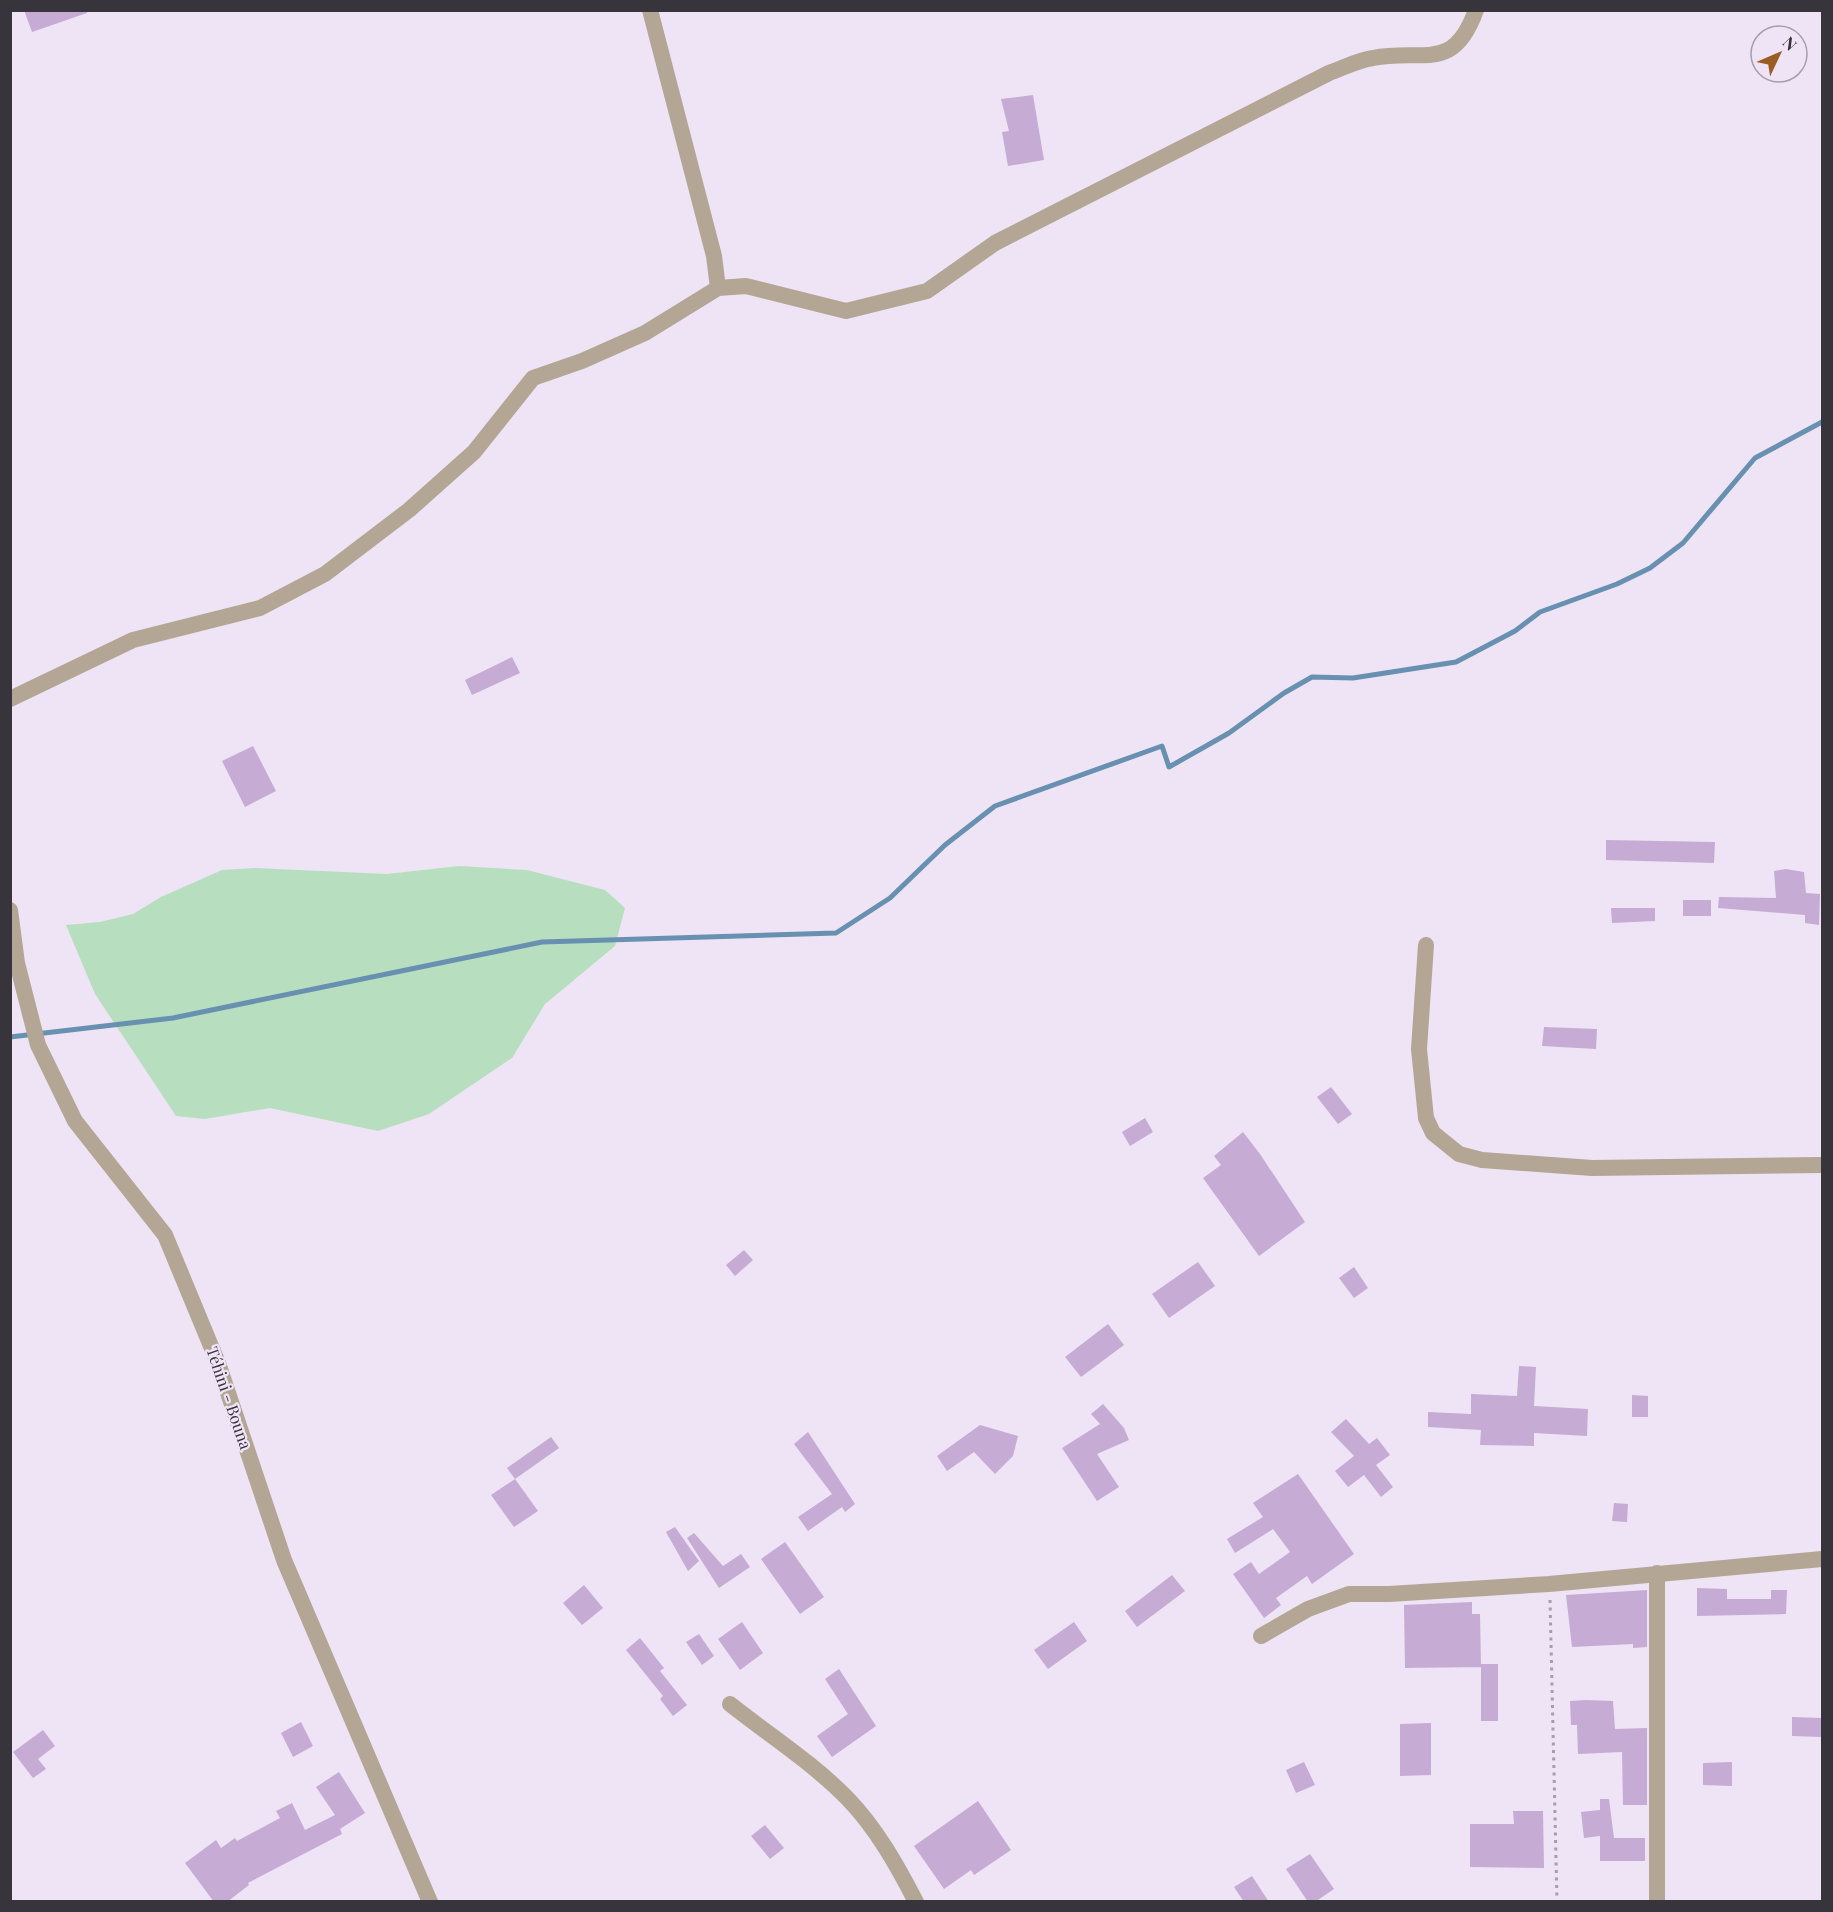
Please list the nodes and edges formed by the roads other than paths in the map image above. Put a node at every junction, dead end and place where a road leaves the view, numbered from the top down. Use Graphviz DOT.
graph roads {
  1 [pos="650,10"];
  2 [pos="1476,10"];
  3 [pos="718,288"];
  4 [pos="10,699"];
  5 [pos="10,910"];
  6 [pos="1426,945"];
  7 [pos="1822,1165"];
  8 [pos="1822,1559"];
  9 [pos="1657,1573"];
  10 [pos="1260,1636"];
  11 [pos="730,1704"];
  12 [pos="430,1902"];
  13 [pos="916,1902"];
  14 [pos="1657,1902"];
  1 -- 3 [label="street"];
  2 -- 3 [label="street"];
  3 -- 4 [label="street"];
  5 -- 12 [label="street, Téhini - Bouna"];
  6 -- 7 [label="street"];
  8 -- 9 [label="street"];
  9 -- 10 [label="street"];
  9 -- 14 [label="street"];
  11 -- 13 [label="street"];
}
